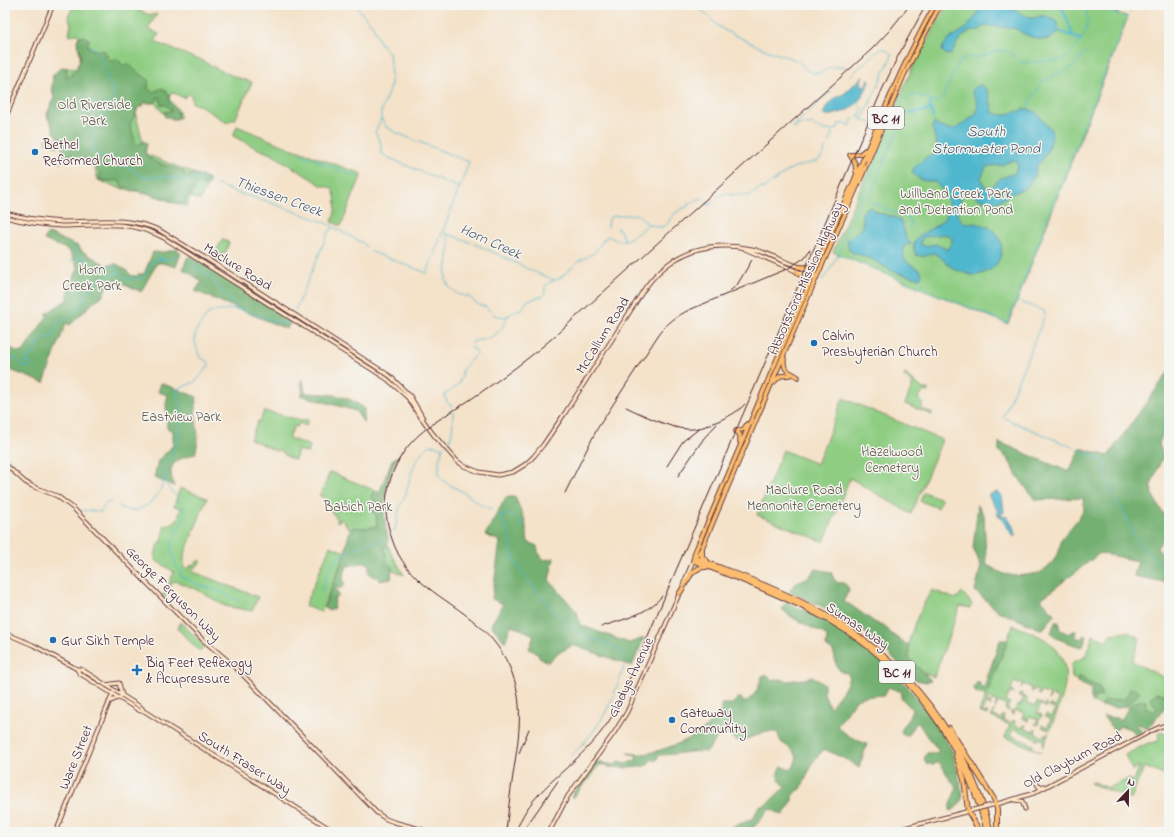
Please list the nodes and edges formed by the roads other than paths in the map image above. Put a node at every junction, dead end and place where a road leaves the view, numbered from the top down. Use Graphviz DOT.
graph roads {
  1 [pos="53,5"];
  2 [pos="935,5"];
  3 [pos="941,5"];
  4 [pos="5,120"];
  5 [pos="877,125"];
  6 [pos="855,178"];
  7 [pos="5,213"];
  8 [pos="5,217"];
  9 [pos="836,221"];
  10 [pos="741,248"];
  11 [pos="187,249"];
  12 [pos="798,266"];
  13 [pos="796,271"];
  14 [pos="814,275"];
  15 [pos="806,293"];
  16 [pos="784,354"];
  17 [pos="776,363"];
  18 [pos="777,370"];
  19 [pos="790,375"];
  20 [pos="798,377"];
  21 [pos="768,386"];
  22 [pos="738,450"];
  23 [pos="5,464"];
  24 [pos="504,474"];
  25 [pos="702,548"];
  26 [pos="694,560"];
  27 [pos="726,572"];
  28 [pos="679,594"];
  29 [pos="5,632"];
  30 [pos="77,669"];
  31 [pos="106,685"];
  32 [pos="916,687"];
  33 [pos="113,692"];
  34 [pos="121,697"];
  35 [pos="109,702"];
  36 [pos="932,713"];
  37 [pos="1169,723"];
  38 [pos="1036,782"];
  39 [pos="1048,786"];
  40 [pos="1013,800"];
  41 [pos="994,805"];
  42 [pos="1025,809"];
  43 [pos="970,811"];
  44 [pos="56,832"];
  45 [pos="335,832"];
  46 [pos="431,832"];
  47 [pos="549,832"];
  48 [pos="889,832"];
  49 [pos="980,832"];
  50 [pos="987,832"];
  51 [pos="991,832"];
  52 [pos="997,832"];
  1 -- 4 [label="main road"];
  2 -- 5 [label="highway, Abbotsford-Mission Highway / BC 11"];
  3 -- 14 [label="highway, Abbotsford-Mission Highway / BC 11"];
  5 -- 6 [label="highway, Abbotsford-Mission Highway / BC 11"];
  5 -- 6 [label="highway"];
  6 -- 9 [label="highway, Abbotsford-Mission Highway / BC 11"];
  7 -- 11 [label="main road, Maclure Road"];
  8 -- 11 [label="main road, Maclure Road"];
  9 -- 12 [label="highway"];
  9 -- 14 [label="highway, Abbotsford-Mission Highway / BC 11"];
  10 -- 12 [label="main road, McCallum Road"];
  10 -- 13 [label="main road, McCallum Road"];
  10 -- 24 [label="main road, McCallum Road"];
  11 -- 24 [label="main road, Maclure Road"];
  12 -- 14 [label="main road, McCallum Road"];
  13 -- 14 [label="main road, McCallum Road"];
  13 -- 15 [label="highway"];
  14 -- 15 [label="highway, Abbotsford-Mission Highway / BC 11"];
  14 -- 16 [label="highway, Abbotsford-Mission Highway / BC 11"];
  15 -- 17 [label="highway, Abbotsford-Mission Highway / BC 11"];
  16 -- 18 [label="highway, Abbotsford-Mission Highway / BC 11"];
  16 -- 20 [label="highway"];
  17 -- 18 [label="highway"];
  17 -- 21 [label="highway, Abbotsford-Mission Highway / BC 11"];
  18 -- 21 [label="highway, Abbotsford-Mission Highway / BC 11"];
  19 -- 21 [label="highway"];
  21 -- 22 [label="highway, Abbotsford-Mission Highway / BC 11"];
  21 -- 22 [label="highway"];
  21 -- 25 [label="highway, Abbotsford-Mission Highway / BC 11"];
  22 -- 26 [label="highway, Abbotsford-Mission Highway / BC 11"];
  23 -- 46 [label="main road, George Ferguson Way"];
  25 -- 26 [label="highway, Abbotsford-Mission Highway / BC 11"];
  25 -- 27 [label="highway"];
  26 -- 27 [label="highway, Sumas Way / BC 11"];
  26 -- 28 [label="main road, Gladys Avenue"];
  27 -- 28 [label="highway"];
  27 -- 32 [label="highway, Sumas Way / BC 11"];
  27 -- 36 [label="highway, Sumas Way / BC 11"];
  28 -- 47 [label="main road, Gladys Avenue"];
  29 -- 30 [label="main road, South Fraser Way"];
  30 -- 31 [label="main road, South Fraser Way"];
  30 -- 33 [label="main road, South Fraser Way"];
  31 -- 33 [label="main road, South Fraser Way"];
  31 -- 34 [label="main road"];
  32 -- 41 [label="highway"];
  32 -- 51 [label="highway, Sumas Way / BC 11"];
  33 -- 34 [label="main road, South Fraser Way"];
  33 -- 35 [label="main road, Ware Street"];
  34 -- 35 [label="main road"];
  34 -- 45 [label="main road, South Fraser Way"];
  35 -- 44 [label="main road, Ware Street"];
  36 -- 43 [label="highway"];
  36 -- 50 [label="highway, Sumas Way / BC 11"];
  37 -- 39 [label="main road, Old Clayburn Road"];
  38 -- 39 [label="main road"];
  39 -- 40 [label="main road, Old Clayburn Road"];
  40 -- 41 [label="main road, Old Clayburn Road"];
  40 -- 42 [label="main road"];
  41 -- 43 [label="main road, Old Clayburn Road, bridge"];
  41 -- 52 [label="highway"];
  43 -- 48 [label="main road, Old Clayburn Road"];
  43 -- 49 [label="highway"];
}
